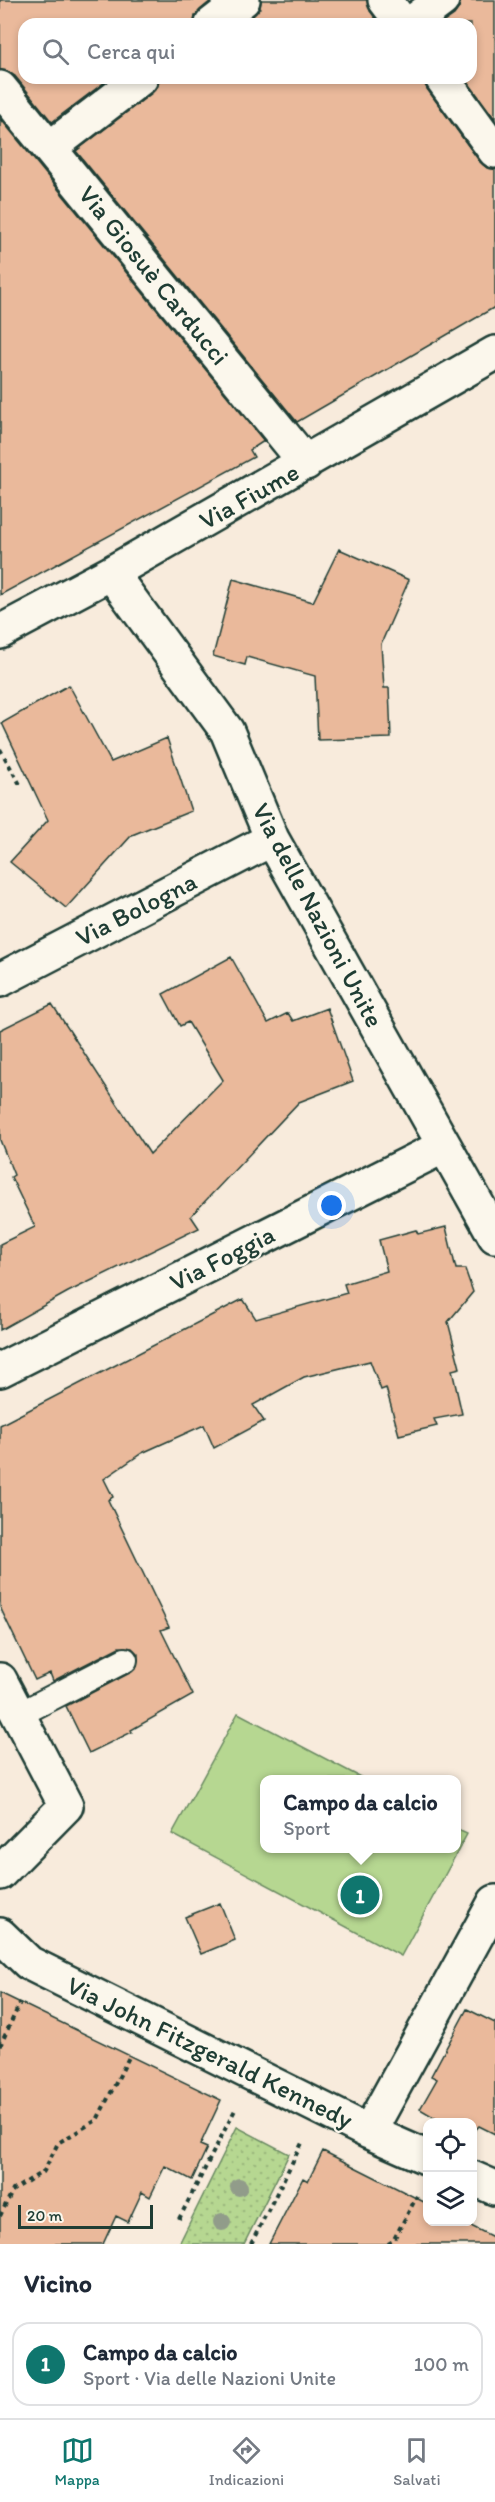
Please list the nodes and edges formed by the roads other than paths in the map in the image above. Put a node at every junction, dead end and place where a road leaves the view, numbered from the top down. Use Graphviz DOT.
graph roads {
  1 [pos="243,0"];
  2 [pos="385,0"];
  3 [pos="442,0"];
  4 [pos="220,18"];
  5 [pos="398,18"];
  6 [pos="418,18"];
  7 [pos="133,84"];
  8 [pos="446,84"];
  9 [pos="0,88"];
  10 [pos="51,147"];
  11 [pos="495,151"];
  12 [pos="495,353"];
  13 [pos="306,464"];
  14 [pos="111,573"];
  15 [pos="0,632"];
  16 [pos="272,839"];
  17 [pos="0,980"];
  18 [pos="444,1146"];
  19 [pos="495,1236"];
  20 [pos="0,1370"];
  21 [pos="125,1660"];
  22 [pos="0,1680"];
  23 [pos="18,1715"];
  24 [pos="0,1873"];
  25 [pos="495,1902"];
  26 [pos="0,1935"];
  27 [pos="369,2132"];
  28 [pos="423,2156"];
  29 [pos="477,2180"];
  30 [pos="495,2188"];
  1 -- 4 [label="street"];
  2 -- 5 [label="street"];
  3 -- 6 [label="street"];
  7 -- 10 [label="street"];
  8 -- 11 [label="street"];
  9 -- 10 [label="street, Via Giosuè Carducci"];
  10 -- 13 [label="street, Via Giosuè Carducci"];
  12 -- 13 [label="street, Via Fiume"];
  13 -- 14 [label="street, Via Fiume"];
  14 -- 15 [label="street, Via Fiume"];
  14 -- 16 [label="street, Via delle Nazioni Unite"];
  16 -- 17 [label="street, Via Bologna"];
  16 -- 18 [label="street, Via delle Nazioni Unite"];
  18 -- 19 [label="street, Via delle Nazioni Unite"];
  18 -- 20 [label="street, Via Foggia"];
  21 -- 23 [label="lane"];
  22 -- 23 [label="street"];
  23 -- 24 [label="street"];
  25 -- 27 [label="street"];
  26 -- 27 [label="street, Via John Fitzgerald Kennedy"];
  27 -- 28 [label="street, Via John Fitzgerald Kennedy"];
  29 -- 30 [label="street"];
}
